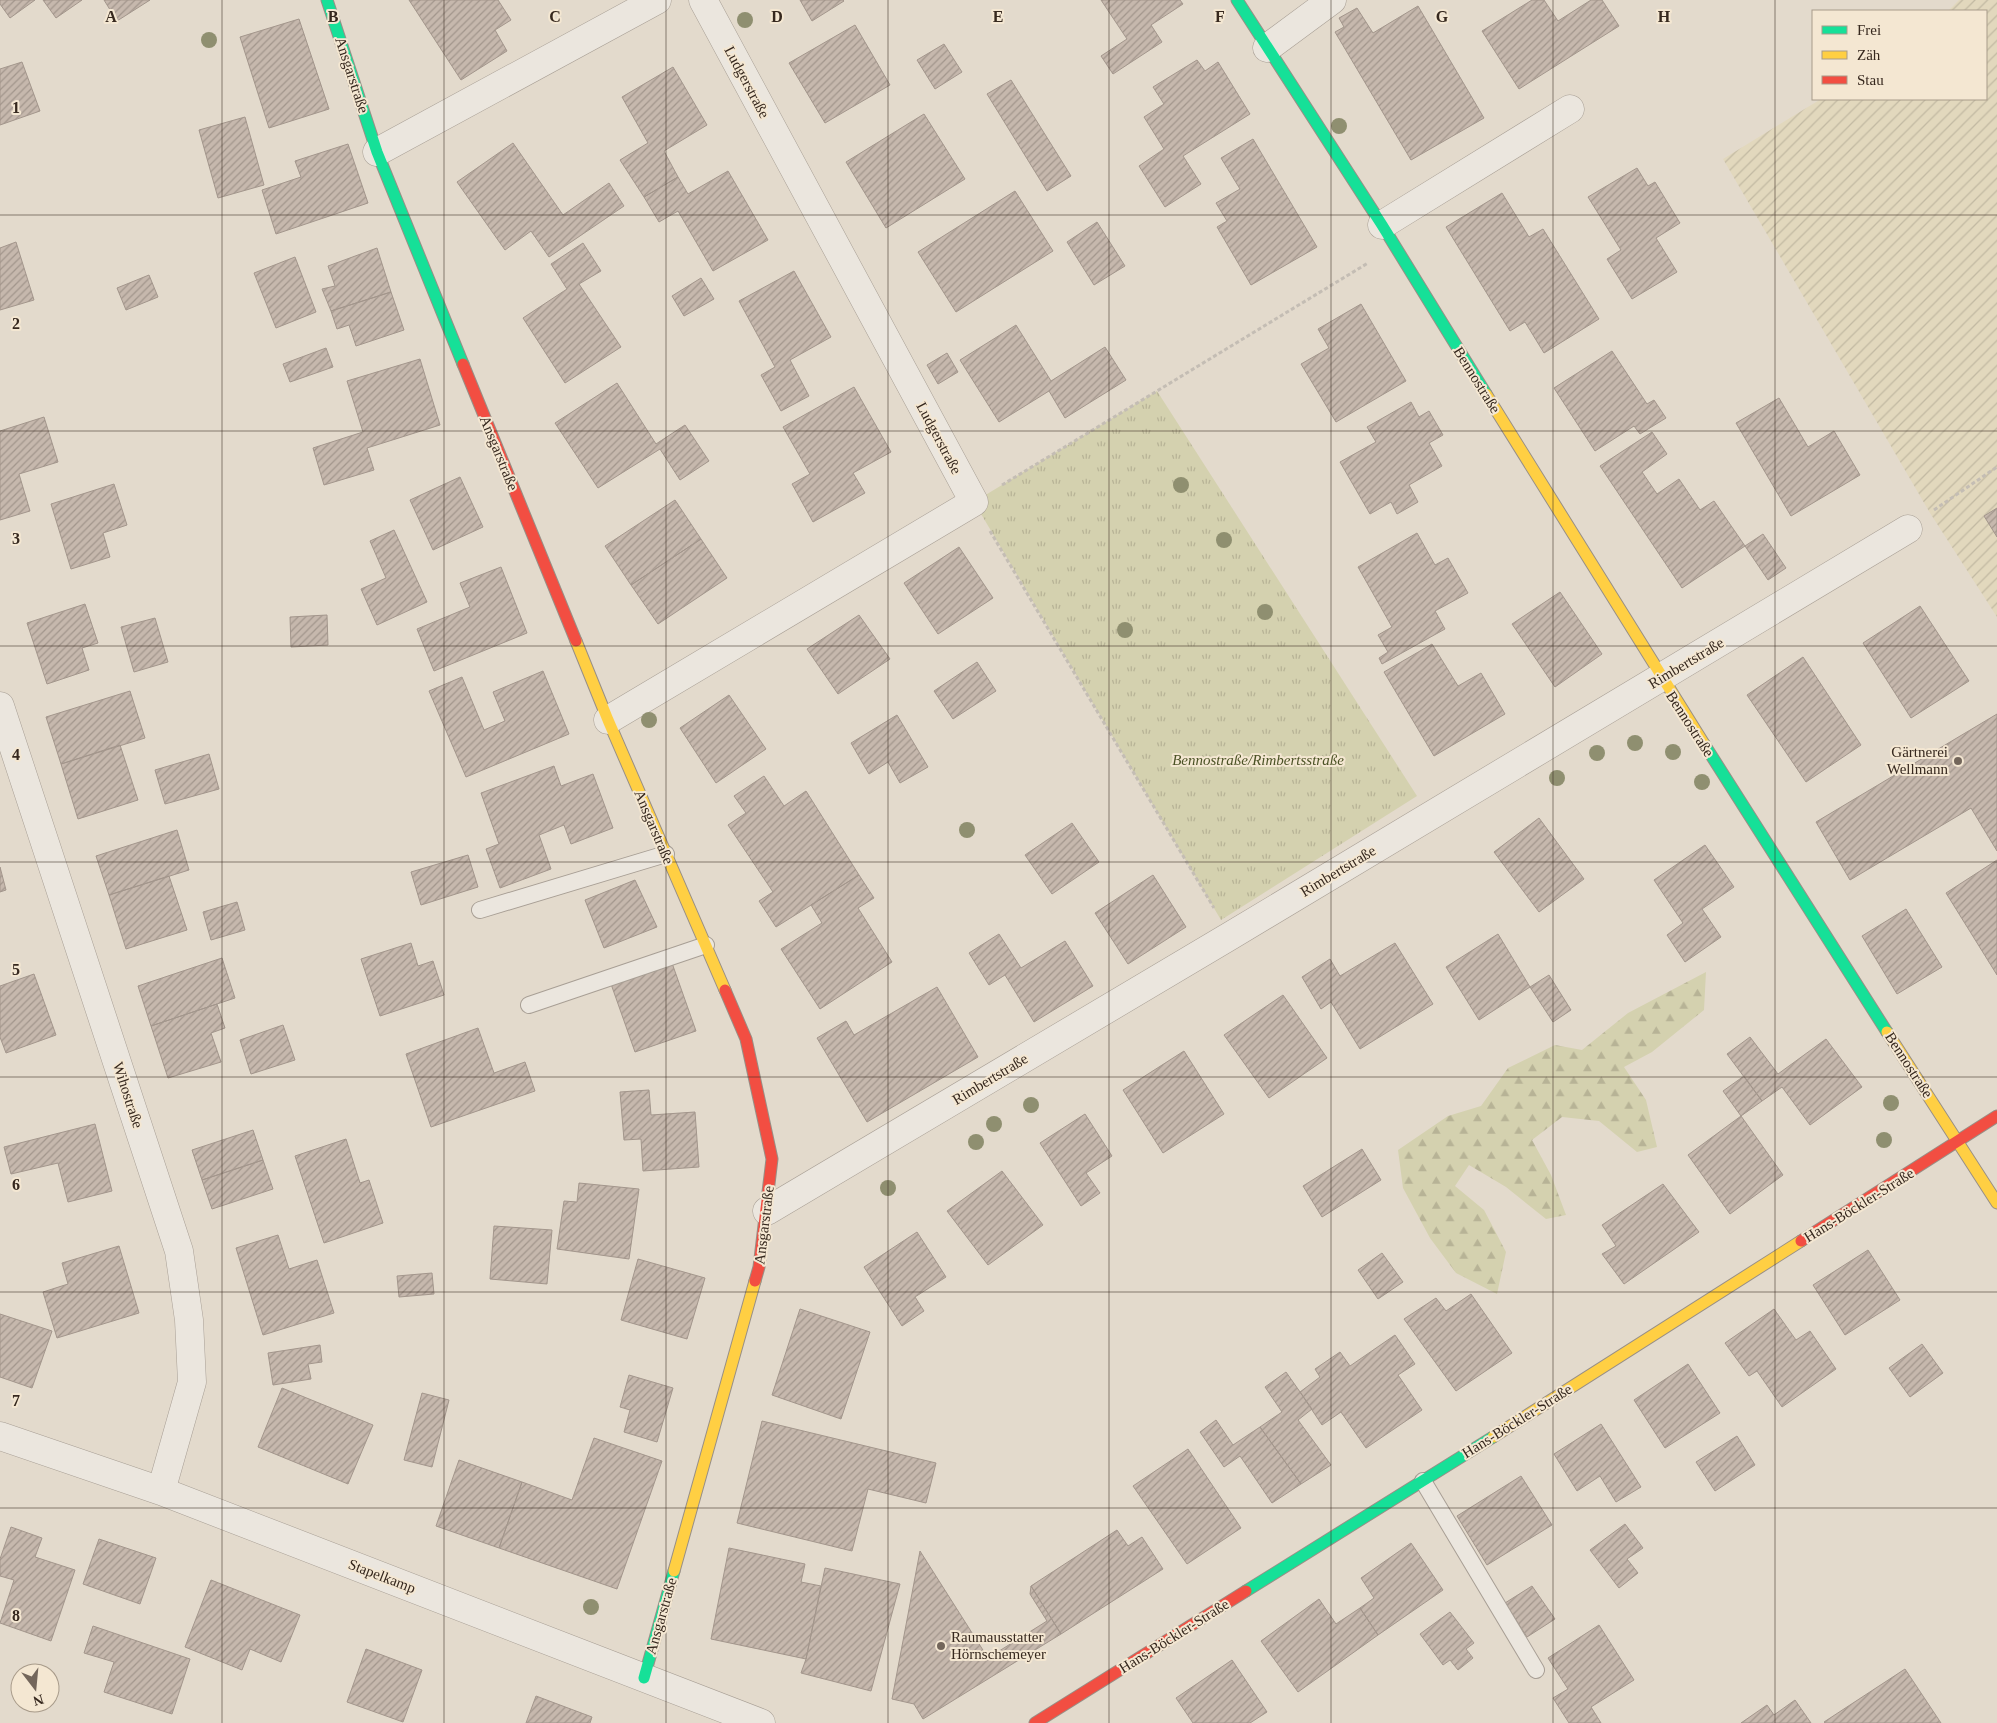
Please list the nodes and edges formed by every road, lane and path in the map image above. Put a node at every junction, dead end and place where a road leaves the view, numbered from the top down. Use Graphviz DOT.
graph roads {
  1 [pos="327,0"];
  2 [pos="657,0"];
  3 [pos="703,0"];
  4 [pos="1237,0"];
  5 [pos="1332,0"];
  6 [pos="1267,48"];
  7 [pos="1570,109"];
  8 [pos="377,152"];
  9 [pos="1388,236"];
  10 [pos="1997,467"];
  11 [pos="974,502"];
  12 [pos="1908,529"];
  13 [pos="1661,678"];
  14 [pos="0,706"];
  15 [pos="608,720"];
  16 [pos="666,854"];
  17 [pos="480,910"];
  18 [pos="1230,936"];
  19 [pos="706,945"];
  20 [pos="529,1005"];
  21 [pos="1997,1116"];
  22 [pos="1959,1142"];
  23 [pos="1997,1203"];
  24 [pos="767,1211"];
  25 [pos="0,1436"];
  26 [pos="1423,1481"];
  27 [pos="161,1491"];
  28 [pos="1536,1670"];
  29 [pos="644,1678"];
  30 [pos="761,1723"];
  31 [pos="1035,1723"];
  1 -- 8 [label="street, Ansgarstraße"];
  2 -- 8 [label="street"];
  3 -- 11 [label="street, Ludgerstraße"];
  4 -- 6 [label="street, Bennostraße"];
  5 -- 6 [label="street"];
  6 -- 9 [label="street, Bennostraße"];
  7 -- 9 [label="street"];
  8 -- 15 [label="street, Ansgarstraße"];
  9 -- 11 [label="path"];
  9 -- 13 [label="street, Bennostraße"];
  10 -- 12 [label="path"];
  11 -- 15 [label="street"];
  11 -- 18 [label="path"];
  12 -- 13 [label="street, Rimbertstraße"];
  13 -- 18 [label="street, Rimbertstraße"];
  13 -- 22 [label="street, Bennostraße"];
  14 -- 27 [label="street, Wihostraße"];
  15 -- 16 [label="street, Ansgarstraße"];
  16 -- 17 [label="lane"];
  16 -- 19 [label="street, Ansgarstraße"];
  18 -- 24 [label="street, Rimbertstraße"];
  19 -- 20 [label="lane"];
  19 -- 24 [label="street, Ansgarstraße"];
  21 -- 22 [label="street, Hans-Böckler-Straße"];
  22 -- 23 [label="street, Bennostraße"];
  22 -- 26 [label="street, Hans-Böckler-Straße"];
  24 -- 29 [label="street, Ansgarstraße"];
  25 -- 27 [label="street, Stapelkamp"];
  26 -- 28 [label="lane"];
  26 -- 31 [label="street, Hans-Böckler-Straße"];
  27 -- 29 [label="street, Stapelkamp"];
  29 -- 30 [label="street, Stapelkamp"];
}
